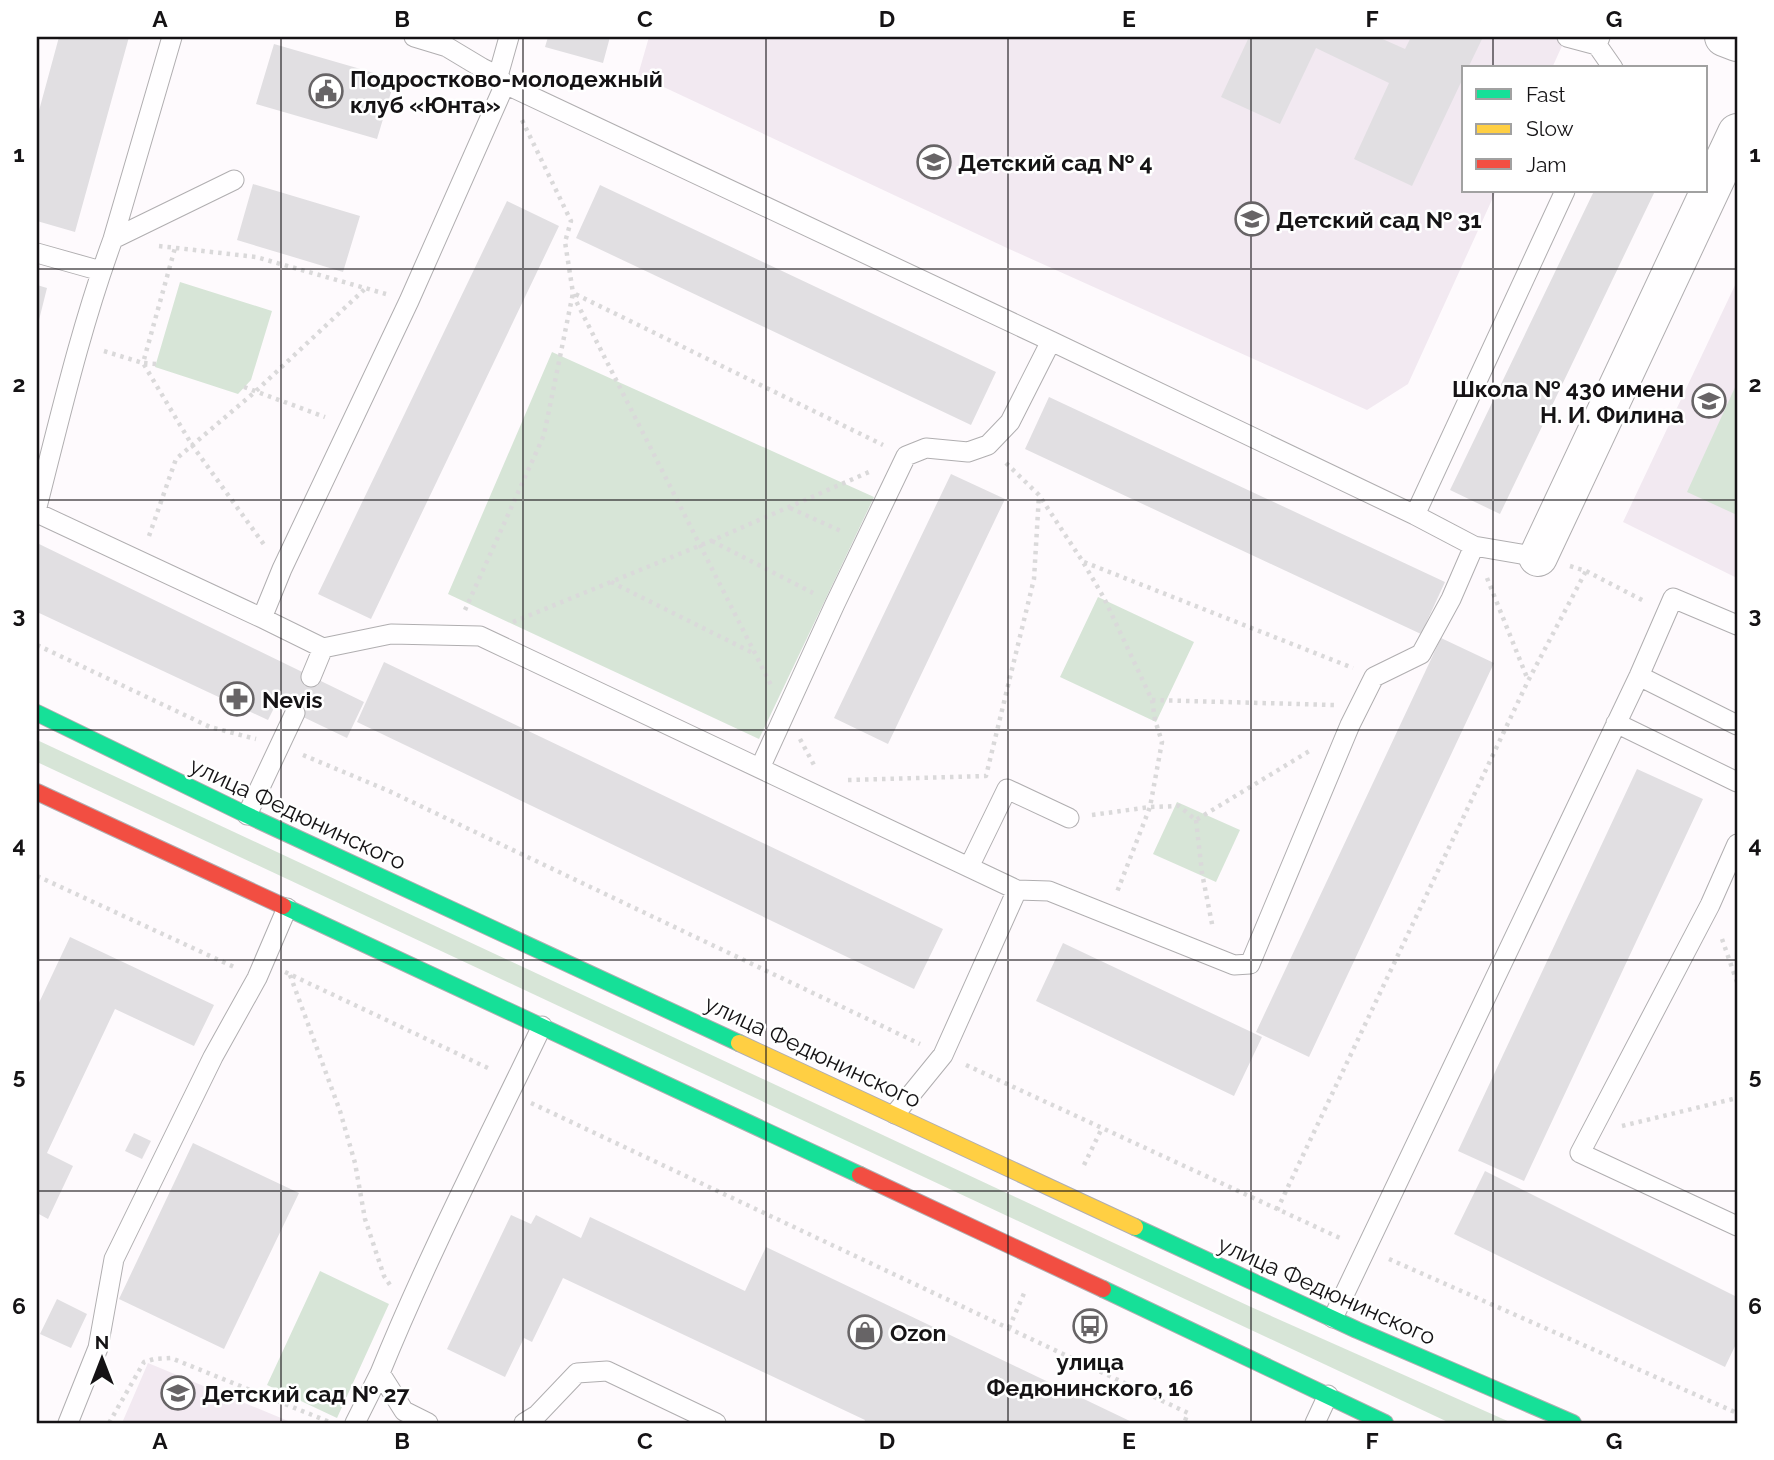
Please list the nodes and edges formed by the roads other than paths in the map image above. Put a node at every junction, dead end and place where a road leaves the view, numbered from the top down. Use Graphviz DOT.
graph roads {
  1 [pos="172,37"];
  2 [pos="414,37"];
  3 [pos="509,37"];
  4 [pos="1567,37"];
  5 [pos="1724,37"];
  6 [pos="1598,41"];
  7 [pos="1737,42"];
  8 [pos="1611,66"];
  9 [pos="502,80"];
  10 [pos="1737,134"];
  11 [pos="234,180"];
  12 [pos="1566,192"];
  13 [pos="113,239"];
  14 [pos="37,253"];
  15 [pos="101,271"];
  16 [pos="1051,341"];
  17 [pos="37,507"];
  18 [pos="37,513"];
  19 [pos="1415,515"];
  20 [pos="1474,546"];
  21 [pos="1538,557"];
  22 [pos="262,618"];
  23 [pos="1737,625"];
  24 [pos="323,648"];
  25 [pos="1639,676"];
  26 [pos="311,677"];
  27 [pos="37,713"];
  28 [pos="295,713"];
  29 [pos="1616,723"];
  30 [pos="1737,725"];
  31 [pos="760,768"];
  32 [pos="1737,782"];
  33 [pos="37,792"];
  34 [pos="247,815"];
  35 [pos="1069,818"];
  36 [pos="1737,844"];
  37 [pos="969,867"];
  38 [pos="1017,890"];
  39 [pos="287,908"];
  40 [pos="542,1026"];
  41 [pos="895,1114"];
  42 [pos="1737,1226"];
  43 [pos="1333,1318"];
  44 [pos="380,1373"];
  45 [pos="1328,1395"];
  46 [pos="68,1423"];
  47 [pos="355,1423"];
  48 [pos="428,1423"];
  49 [pos="524,1423"];
  50 [pos="716,1423"];
  51 [pos="1315,1423"];
  52 [pos="1385,1423"];
  53 [pos="1573,1423"];
  1 -- 13 [label="lane"];
  2 -- 9 [label="lane"];
  3 -- 9 [label="lane"];
  4 -- 6 [label="lane"];
  5 -- 7 [label="street"];
  6 -- 8 [label="lane"];
  9 -- 16 [label="lane"];
  9 -- 22 [label="lane"];
  10 -- 21 [label="street"];
  11 -- 13 [label="lane"];
  12 -- 19 [label="lane"];
  13 -- 15 [label="lane"];
  14 -- 15 [label="lane"];
  15 -- 17 [label="lane"];
  16 -- 19 [label="lane"];
  16 -- 31 [label="lane"];
  18 -- 22 [label="lane"];
  19 -- 20 [label="lane"];
  20 -- 21 [label="lane"];
  20 -- 38 [label="lane"];
  22 -- 24 [label="lane"];
  23 -- 25 [label="lane"];
  24 -- 26 [label="lane"];
  24 -- 31 [label="lane"];
  25 -- 29 [label="lane"];
  25 -- 30 [label="lane"];
  27 -- 34 [label="main road, улица Федюнинского"];
  28 -- 34 [label="lane"];
  29 -- 32 [label="lane"];
  29 -- 43 [label="lane"];
  31 -- 37 [label="lane"];
  33 -- 39 [label="main road"];
  34 -- 41 [label="main road, улица Федюнинского"];
  35 -- 37 [label="lane"];
  36 -- 42 [label="lane"];
  37 -- 38 [label="lane"];
  38 -- 41 [label="lane"];
  39 -- 40 [label="main road"];
  39 -- 46 [label="lane"];
  40 -- 44 [label="lane"];
  40 -- 45 [label="main road"];
  41 -- 43 [label="main road, улица Федюнинского"];
  43 -- 53 [label="main road, улица Федюнинского"];
  44 -- 47 [label="lane"];
  44 -- 48 [label="lane"];
  45 -- 51 [label="lane"];
  45 -- 52 [label="main road"];
  49 -- 50 [label="lane"];
}
